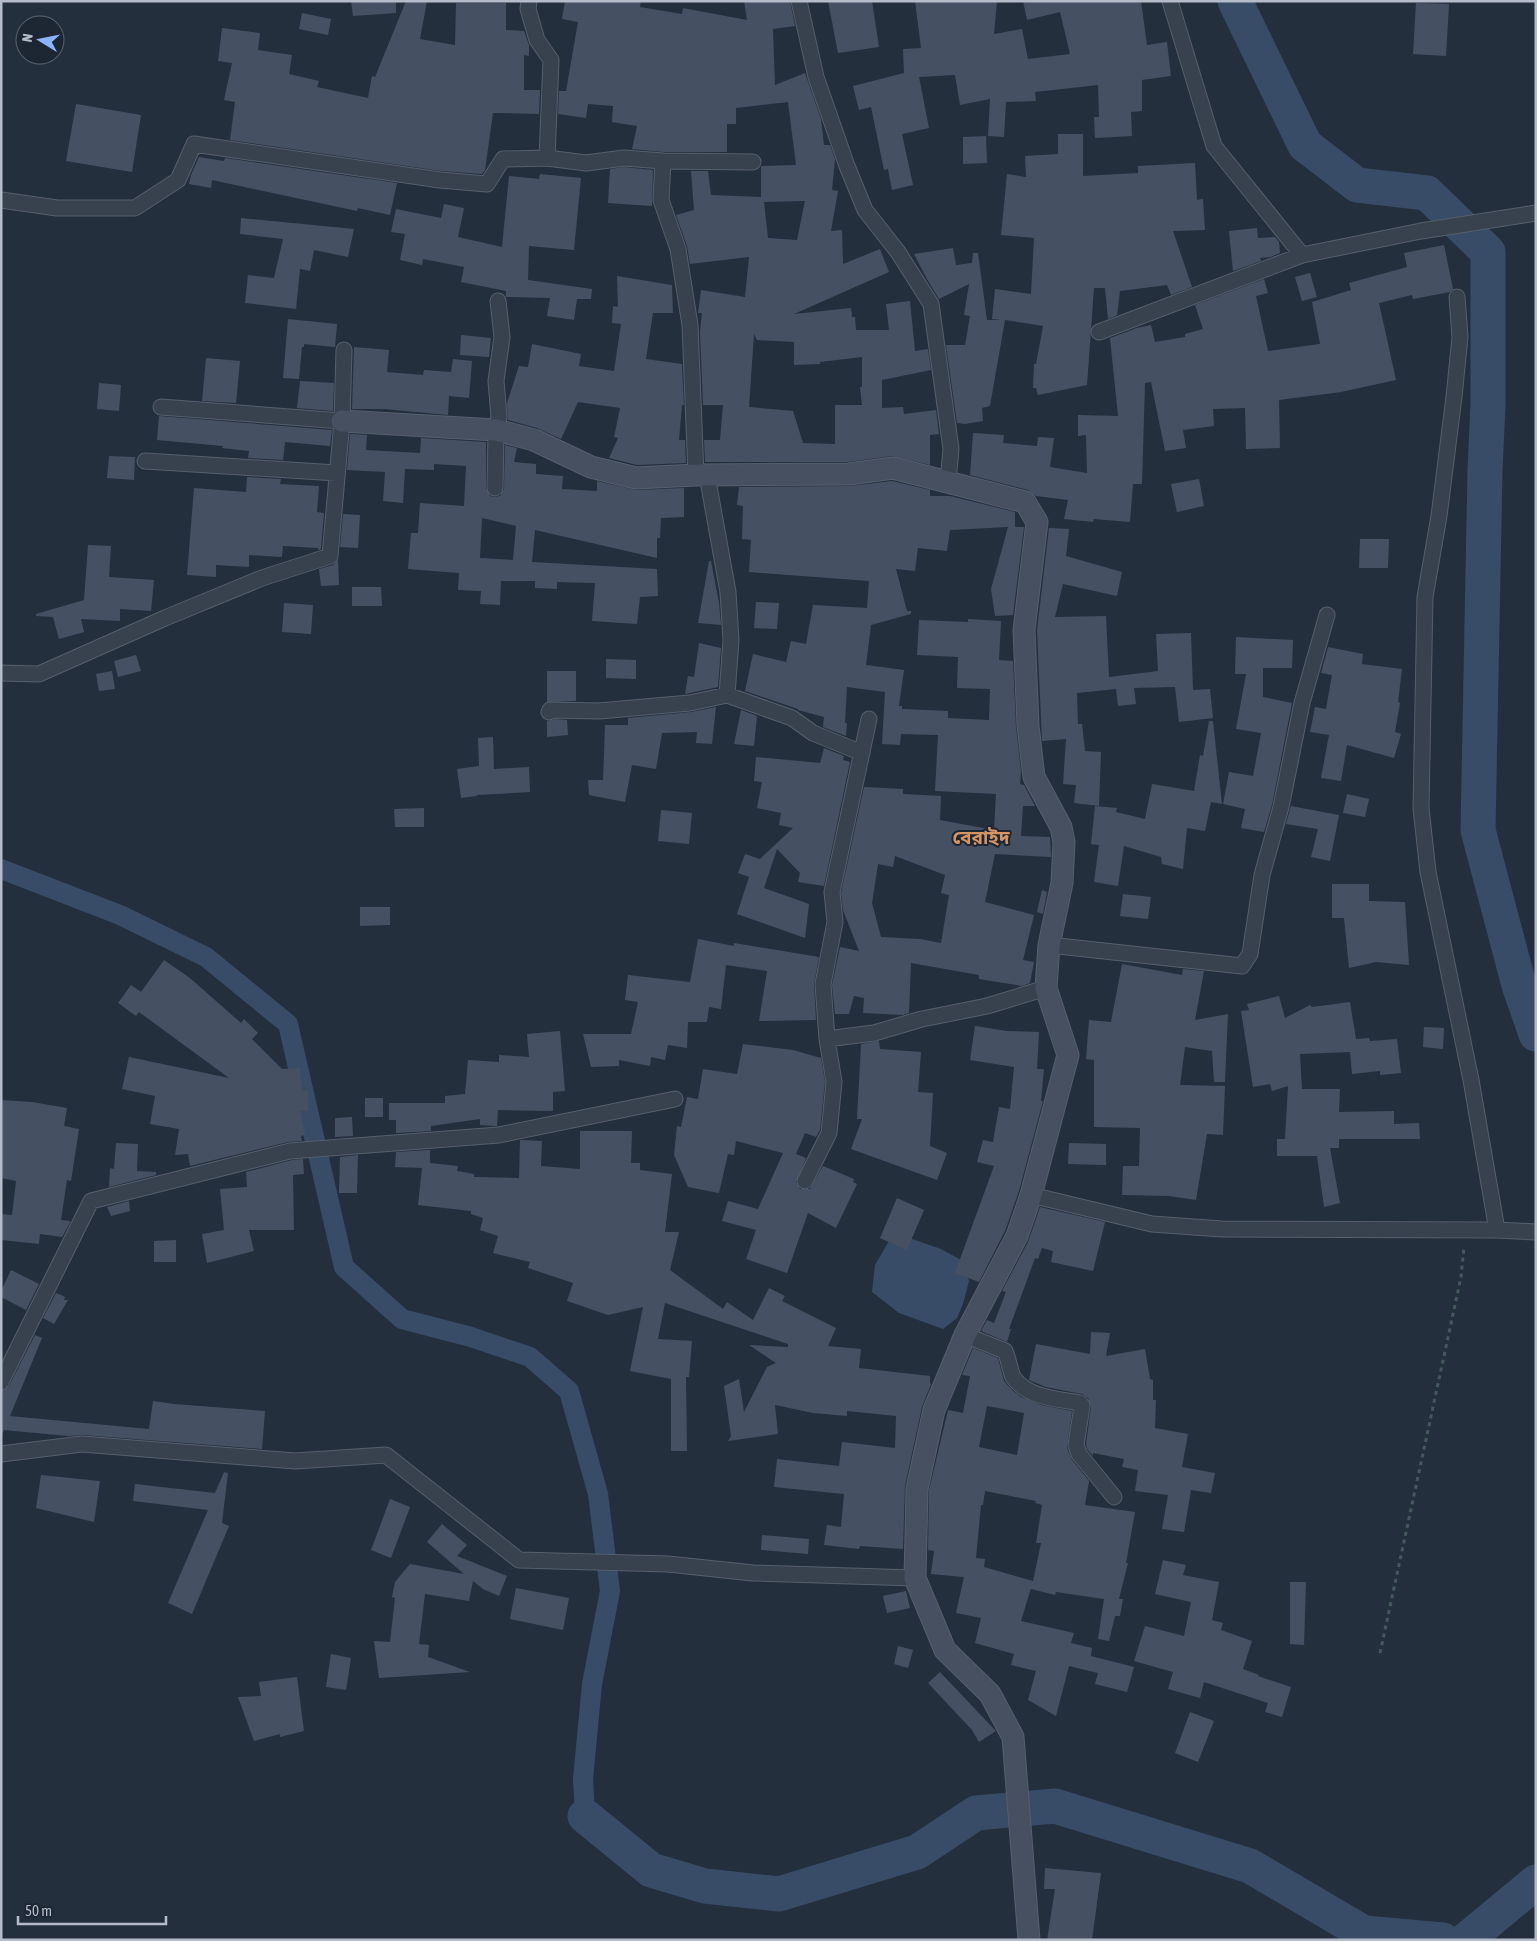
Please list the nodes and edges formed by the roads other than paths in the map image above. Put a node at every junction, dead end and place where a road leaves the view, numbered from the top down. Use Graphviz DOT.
graph roads {
  1 [pos="529,1"];
  2 [pos="799,1"];
  3 [pos="1170,1"];
  4 [pos="547,158"];
  5 [pos="662,161"];
  6 [pos="753,162"];
  7 [pos="1,200"];
  8 [pos="1536,214"];
  9 [pos="1302,255"];
  10 [pos="1457,297"];
  11 [pos="498,301"];
  12 [pos="1099,332"];
  13 [pos="344,350"];
  14 [pos="161,407"];
  15 [pos="342,421"];
  16 [pos="496,430"];
  17 [pos="144,461"];
  18 [pos="337,473"];
  19 [pos="702,475"];
  20 [pos="948,481"];
  21 [pos="495,488"];
  22 [pos="1327,615"];
  23 [pos="1,673"];
  24 [pos="727,695"];
  25 [pos="549,712"];
  26 [pos="869,719"];
  27 [pos="862,753"];
  28 [pos="1049,945"];
  29 [pos="1046,988"];
  30 [pos="827,1039"];
  31 [pos="675,1099"];
  32 [pos="805,1181"];
  33 [pos="1031,1195"];
  34 [pos="1497,1230"];
  35 [pos="1536,1232"];
  36 [pos="965,1335"];
  37 [pos="1,1382"];
  38 [pos="1,1454"];
  39 [pos="1114,1497"];
  40 [pos="915,1578"];
  41 [pos="1028,1940"];
  1 -- 4 [label="street"];
  2 -- 20 [label="street"];
  3 -- 9 [label="street"];
  4 -- 5 [label="street"];
  4 -- 7 [label="street"];
  5 -- 6 [label="street"];
  5 -- 19 [label="street"];
  8 -- 9 [label="street"];
  9 -- 12 [label="street"];
  10 -- 34 [label="street"];
  11 -- 16 [label="street"];
  13 -- 15 [label="street"];
  14 -- 15 [label="street"];
  15 -- 16 [label="street"];
  15 -- 18 [label="street"];
  16 -- 19 [label="street"];
  16 -- 21 [label="street"];
  17 -- 18 [label="street"];
  18 -- 23 [label="street"];
  19 -- 20 [label="street"];
  19 -- 24 [label="street"];
  20 -- 28 [label="street"];
  22 -- 28 [label="street"];
  24 -- 25 [label="street"];
  24 -- 27 [label="street"];
  26 -- 27 [label="street"];
  27 -- 30 [label="street"];
  28 -- 29 [label="street"];
  29 -- 30 [label="street"];
  29 -- 33 [label="street"];
  30 -- 32 [label="street"];
  31 -- 37 [label="street"];
  33 -- 34 [label="street"];
  33 -- 36 [label="street"];
  34 -- 35 [label="street"];
  36 -- 39 [label="street"];
  36 -- 40 [label="street"];
  38 -- 40 [label="street"];
  40 -- 41 [label="street"];
}
